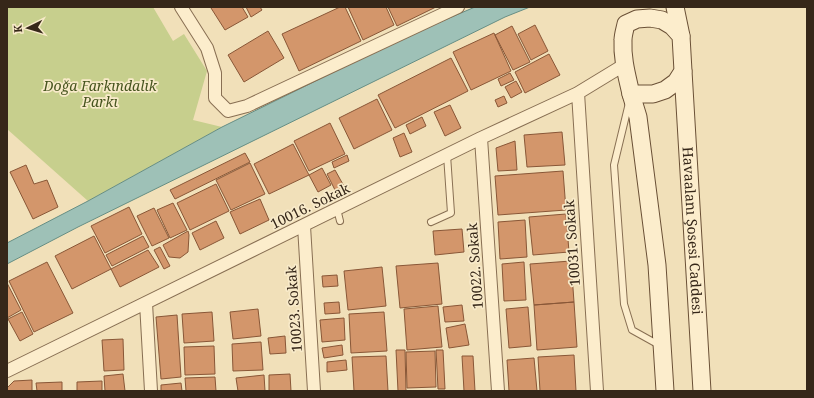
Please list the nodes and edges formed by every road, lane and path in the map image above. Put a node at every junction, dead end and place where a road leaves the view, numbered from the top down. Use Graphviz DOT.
graph roads {
  1 [pos="181,7"];
  2 [pos="458,7"];
  3 [pos="631,7"];
  4 [pos="677,8"];
  5 [pos="626,24"];
  6 [pos="681,36"];
  7 [pos="624,65"];
  8 [pos="683,71"];
  9 [pos="578,93"];
  10 [pos="631,94"];
  11 [pos="481,138"];
  12 [pos="447,155"];
  13 [pos="431,222"];
  14 [pos="304,226"];
  15 [pos="146,303"];
  16 [pos="662,347"];
  17 [pos="7,371"];
  18 [pos="151,391"];
  19 [pos="314,391"];
  20 [pos="498,391"];
  21 [pos="597,391"];
  22 [pos="665,391"];
  23 [pos="702,391"];
  1 -- 2 [label="street"];
  3 -- 5 [label="street"];
  4 -- 6 [label="street"];
  5 -- 6 [label="street"];
  5 -- 7 [label="street"];
  6 -- 8 [label="street"];
  7 -- 9 [label="street, 10016. Sokak"];
  7 -- 10 [label="street"];
  8 -- 10 [label="street"];
  8 -- 23 [label="street, Havaalanı Şosesi Caddesi"];
  9 -- 11 [label="street, 10016. Sokak"];
  9 -- 21 [label="street, 10031. Sokak"];
  10 -- 16 [label="street"];
  10 -- 16 [label="lane"];
  11 -- 12 [label="street, 10016. Sokak"];
  11 -- 20 [label="street, 10022. Sokak"];
  12 -- 13 [label="lane"];
  12 -- 14 [label="street, 10016. Sokak"];
  14 -- 15 [label="street, 10016. Sokak"];
  14 -- 19 [label="street, 10023. Sokak"];
  15 -- 17 [label="street, 10016. Sokak"];
  15 -- 18 [label="street"];
  16 -- 22 [label="street"];
}
